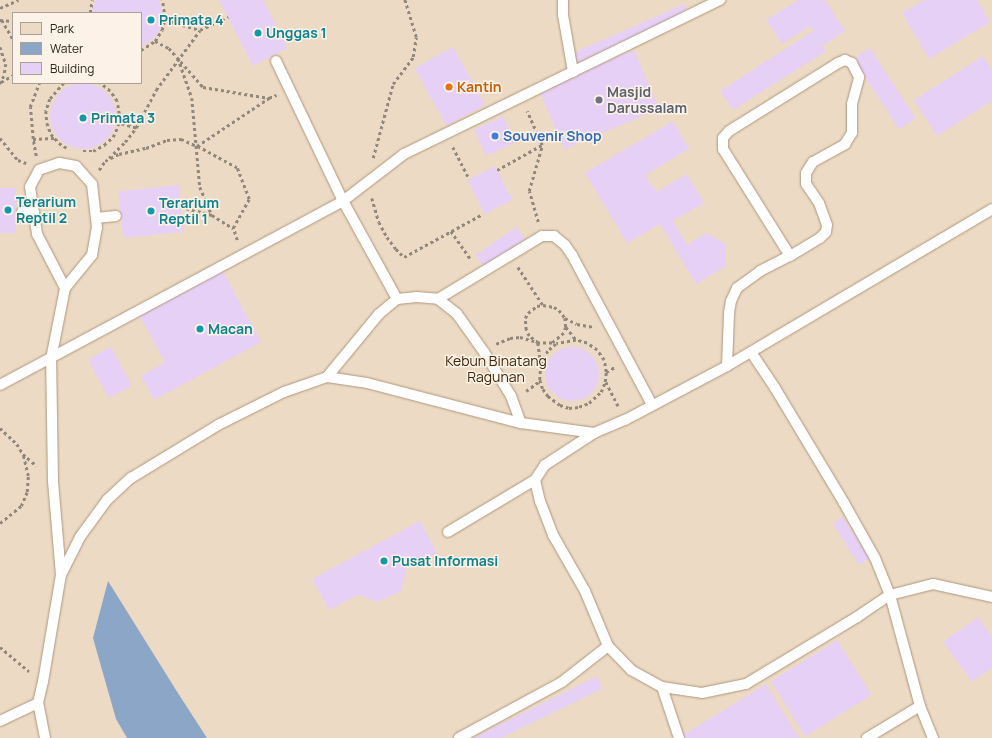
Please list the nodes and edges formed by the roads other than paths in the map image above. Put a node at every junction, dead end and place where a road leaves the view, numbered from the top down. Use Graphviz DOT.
graph roads {
  1 [pos="564,0"];
  2 [pos="720,0"];
  3 [pos="276,61"];
  4 [pos="573,72"];
  5 [pos="343,201"];
  6 [pos="989,211"];
  7 [pos="22,212"];
  8 [pos="34,212"];
  9 [pos="116,216"];
  10 [pos="96,218"];
  11 [pos="992,222"];
  12 [pos="790,256"];
  13 [pos="65,288"];
  14 [pos="397,299"];
  15 [pos="438,300"];
  16 [pos="751,352"];
  17 [pos="51,359"];
  18 [pos="727,366"];
  19 [pos="327,377"];
  20 [pos="0,386"];
  21 [pos="652,405"];
  22 [pos="521,423"];
  23 [pos="594,433"];
  24 [pos="535,480"];
  25 [pos="448,532"];
  26 [pos="61,575"];
  27 [pos="890,595"];
  28 [pos="992,597"];
  29 [pos="608,646"];
  30 [pos="662,688"];
  31 [pos="38,702"];
  32 [pos="920,706"];
  33 [pos="0,721"];
  34 [pos="45,738"];
  35 [pos="459,738"];
  36 [pos="679,738"];
  37 [pos="868,738"];
  38 [pos="933,738"];
  1 -- 4 [label="lane"];
  2 -- 4 [label="lane"];
  3 -- 5 [label="lane"];
  4 -- 5 [label="lane"];
  5 -- 14 [label="lane"];
  5 -- 17 [label="lane"];
  6 -- 11 [label="lane"];
  6 -- 16 [label="lane"];
  7 -- 8 [label="lane"];
  8 -- 10 [label="lane"];
  8 -- 13 [label="lane"];
  9 -- 10 [label="lane"];
  10 -- 13 [label="lane"];
  12 -- 12 [label="lane"];
  12 -- 18 [label="lane"];
  13 -- 17 [label="lane"];
  14 -- 15 [label="lane"];
  14 -- 19 [label="lane"];
  15 -- 21 [label="lane"];
  15 -- 22 [label="lane"];
  16 -- 18 [label="lane"];
  16 -- 27 [label="lane"];
  17 -- 20 [label="lane"];
  17 -- 26 [label="lane"];
  18 -- 21 [label="lane"];
  19 -- 22 [label="lane"];
  19 -- 26 [label="lane"];
  21 -- 23 [label="lane"];
  22 -- 23 [label="lane"];
  23 -- 24 [label="lane"];
  24 -- 25 [label="lane"];
  24 -- 29 [label="lane"];
  26 -- 31 [label="lane"];
  27 -- 28 [label="lane"];
  27 -- 30 [label="lane"];
  27 -- 32 [label="lane"];
  29 -- 30 [label="lane"];
  29 -- 35 [label="lane"];
  30 -- 36 [label="lane"];
  31 -- 33 [label="lane"];
  31 -- 34 [label="lane"];
  32 -- 37 [label="lane"];
  32 -- 38 [label="lane"];
}
